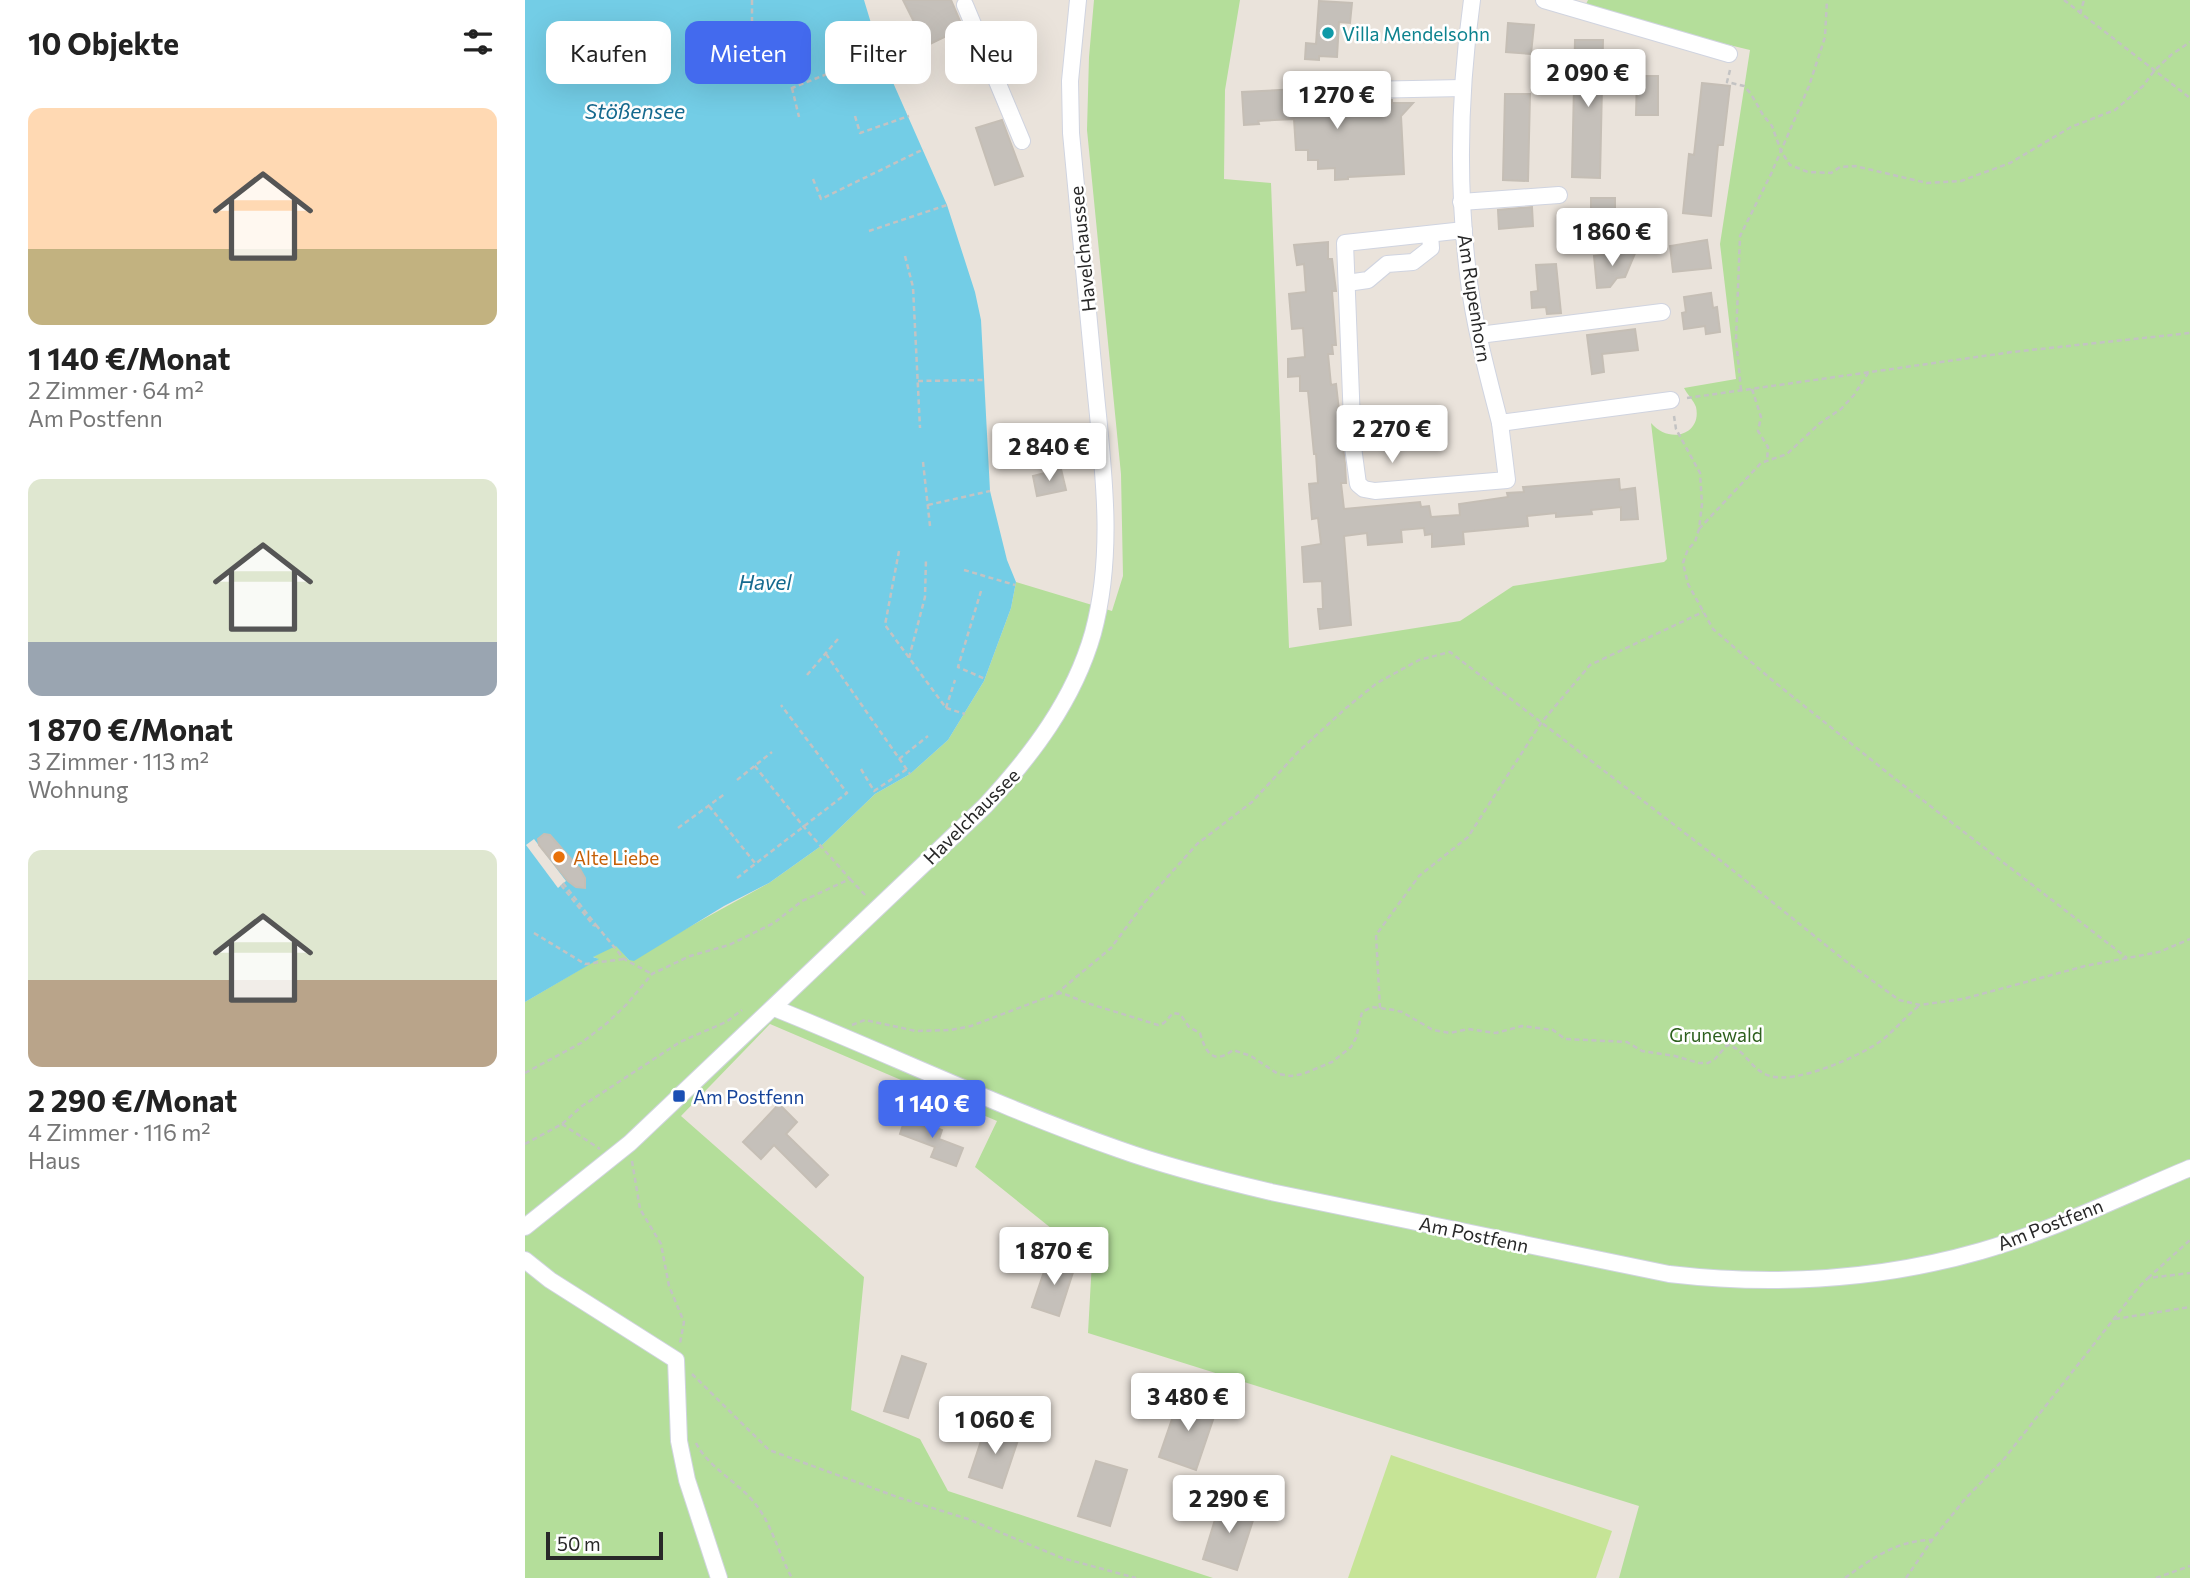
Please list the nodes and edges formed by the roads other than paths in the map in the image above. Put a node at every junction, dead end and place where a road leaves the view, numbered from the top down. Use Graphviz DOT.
graph roads {
  1 [pos="1078,0"];
  2 [pos="1472,0"];
  3 [pos="1544,0"];
  4 [pos="965,5"];
  5 [pos="1729,54"];
  6 [pos="1463,88"];
  7 [pos="1312,91"];
  8 [pos="1022,141"];
  9 [pos="1559,195"];
  10 [pos="1461,202"];
  11 [pos="1464,230"];
  12 [pos="1430,234"];
  13 [pos="1347,283"];
  14 [pos="1662,312"];
  15 [pos="1479,335"];
  16 [pos="1671,400"];
  17 [pos="1500,423"];
  18 [pos="774,1008"];
  19 [pos="2190,1168"];
  20 [pos="525,1227"];
  21 [pos="525,1260"];
  22 [pos="719,1578"];
  1 -- 18 [label="street, Havelchaussee"];
  2 -- 6 [label="street, Am Rupenhorn"];
  3 -- 5 [label="street"];
  4 -- 8 [label="street"];
  6 -- 7 [label="street"];
  6 -- 10 [label="street, Am Rupenhorn"];
  9 -- 10 [label="street"];
  10 -- 11 [label="street, Am Rupenhorn"];
  11 -- 12 [label="street"];
  11 -- 15 [label="street, Am Rupenhorn"];
  12 -- 13 [label="street"];
  12 -- 13 [label="street"];
  13 -- 17 [label="street, Am Rupenhorn"];
  14 -- 15 [label="street"];
  15 -- 17 [label="street, Am Rupenhorn"];
  16 -- 17 [label="street"];
  18 -- 19 [label="street, Am Postfenn"];
  18 -- 20 [label="street, Havelchaussee"];
  21 -- 22 [label="street"];
}
